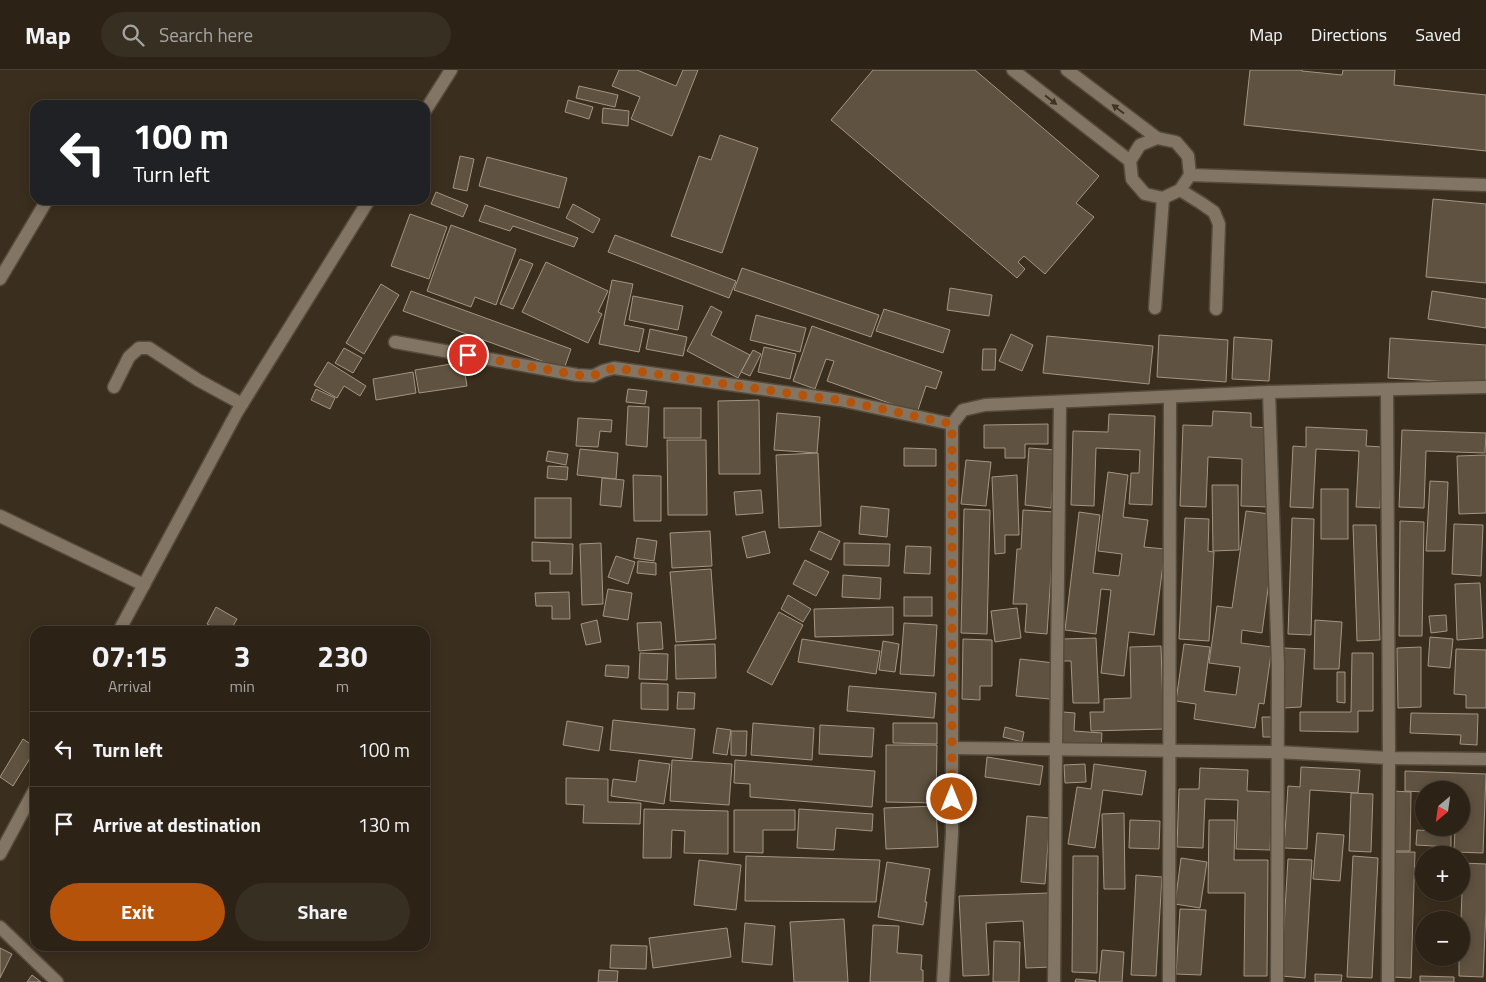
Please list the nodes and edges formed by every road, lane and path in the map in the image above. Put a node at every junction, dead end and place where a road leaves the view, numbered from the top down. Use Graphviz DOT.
graph roads {
  1 [pos="451,70"];
  2 [pos="1013,70"];
  3 [pos="1066,70"];
  4 [pos="430,103"];
  5 [pos="1157,138"];
  6 [pos="1130,161"];
  7 [pos="1190,175"];
  8 [pos="1486,186"];
  9 [pos="1180,190"];
  10 [pos="1163,198"];
  11 [pos="44,205"];
  12 [pos="367,205"];
  13 [pos="0,279"];
  14 [pos="1155,308"];
  15 [pos="1216,308"];
  16 [pos="395,342"];
  17 [pos="114,387"];
  18 [pos="1486,387"];
  19 [pos="1387,390"];
  20 [pos="1269,392"];
  21 [pos="1170,397"];
  22 [pos="1060,402"];
  23 [pos="242,404"];
  24 [pos="952,424"];
  25 [pos="0,516"];
  26 [pos="144,585"];
  27 [pos="122,626"];
  28 [pos="952,748"];
  29 [pos="1056,749"];
  30 [pos="1169,751"];
  31 [pos="1277,752"];
  32 [pos="1389,758"];
  33 [pos="1486,760"];
  34 [pos="30,798"];
  35 [pos="0,854"];
  36 [pos="0,927"];
  37 [pos="57,982"];
  38 [pos="943,982"];
  39 [pos="1054,982"];
  40 [pos="1169,982"];
  41 [pos="1277,982"];
  42 [pos="1388,982"];
  1 -- 4 [label="street"];
  2 -- 6 [label="street, one-way"];
  5 -- 3 [label="street, one-way"];
  5 -- 6 [label="street"];
  5 -- 7 [label="street"];
  6 -- 10 [label="street"];
  7 -- 8 [label="street"];
  7 -- 9 [label="street"];
  9 -- 10 [label="street"];
  9 -- 15 [label="street"];
  10 -- 14 [label="street"];
  11 -- 13 [label="street"];
  12 -- 23 [label="street"];
  16 -- 24 [label="street"];
  17 -- 23 [label="street"];
  18 -- 19 [label="street"];
  19 -- 20 [label="street"];
  19 -- 32 [label="street"];
  20 -- 21 [label="street"];
  20 -- 31 [label="street"];
  21 -- 22 [label="street"];
  21 -- 30 [label="street"];
  22 -- 24 [label="street"];
  22 -- 29 [label="street"];
  23 -- 26 [label="street"];
  24 -- 28 [label="street"];
  25 -- 26 [label="street"];
  26 -- 27 [label="street"];
  28 -- 29 [label="street"];
  28 -- 38 [label="street"];
  29 -- 30 [label="street"];
  29 -- 39 [label="street"];
  30 -- 31 [label="street"];
  30 -- 40 [label="street"];
  31 -- 32 [label="street"];
  31 -- 41 [label="street"];
  32 -- 33 [label="street"];
  32 -- 42 [label="street"];
  34 -- 35 [label="street"];
  36 -- 37 [label="street"];
}
